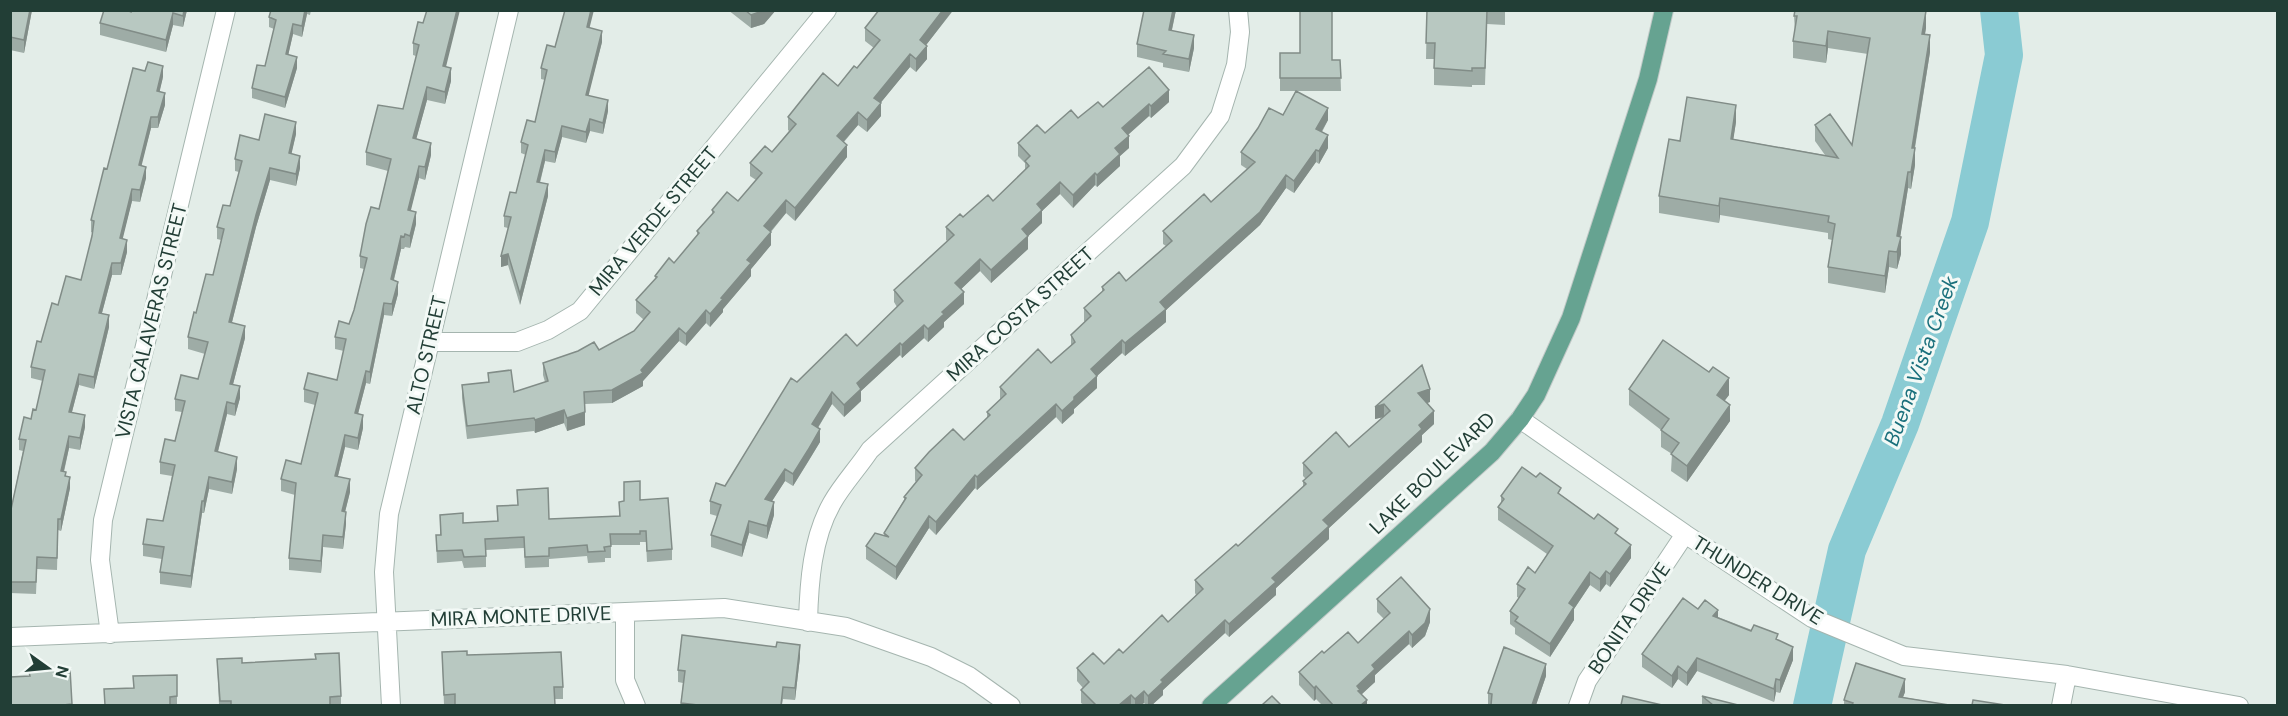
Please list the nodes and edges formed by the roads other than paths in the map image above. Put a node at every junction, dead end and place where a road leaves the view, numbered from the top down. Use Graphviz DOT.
graph roads {
  1 [pos="226,10"];
  2 [pos="509,10"];
  3 [pos="827,10"];
  4 [pos="1238,10"];
  5 [pos="1664,10"];
  6 [pos="430,342"];
  7 [pos="1520,418"];
  8 [pos="1685,534"];
  9 [pos="625,612"];
  10 [pos="387,621"];
  11 [pos="808,621"];
  12 [pos="110,634"];
  13 [pos="10,637"];
  14 [pos="2067,675"];
  15 [pos="391,705"];
  16 [pos="636,705"];
  17 [pos="1011,705"];
  18 [pos="1211,705"];
  19 [pos="1578,705"];
  20 [pos="2061,705"];
  21 [pos="2239,705"];
  1 -- 12 [label="street, VISTA CALAVERAS STREET"];
  2 -- 6 [label="street, ALTO STREET"];
  3 -- 6 [label="street, MIRA VERDE STREET"];
  4 -- 11 [label="street, MIRA COSTA STREET"];
  5 -- 7 [label="main road, LAKE BOULEVARD"];
  6 -- 10 [label="street, ALTO STREET"];
  7 -- 8 [label="street, THUNDER DRIVE"];
  7 -- 18 [label="main road, LAKE BOULEVARD"];
  8 -- 14 [label="street, THUNDER DRIVE"];
  8 -- 19 [label="street, BONITA DRIVE"];
  9 -- 10 [label="street, MIRA MONTE DRIVE"];
  9 -- 11 [label="street, MIRA MONTE DRIVE"];
  9 -- 16 [label="street"];
  10 -- 12 [label="street, MIRA MONTE DRIVE"];
  10 -- 15 [label="street, ALTO STREET"];
  11 -- 17 [label="street, MIRA MONTE DRIVE"];
  12 -- 13 [label="street, MIRA MONTE DRIVE"];
  14 -- 20 [label="street"];
  14 -- 21 [label="street, THUNDER DRIVE"];
}
